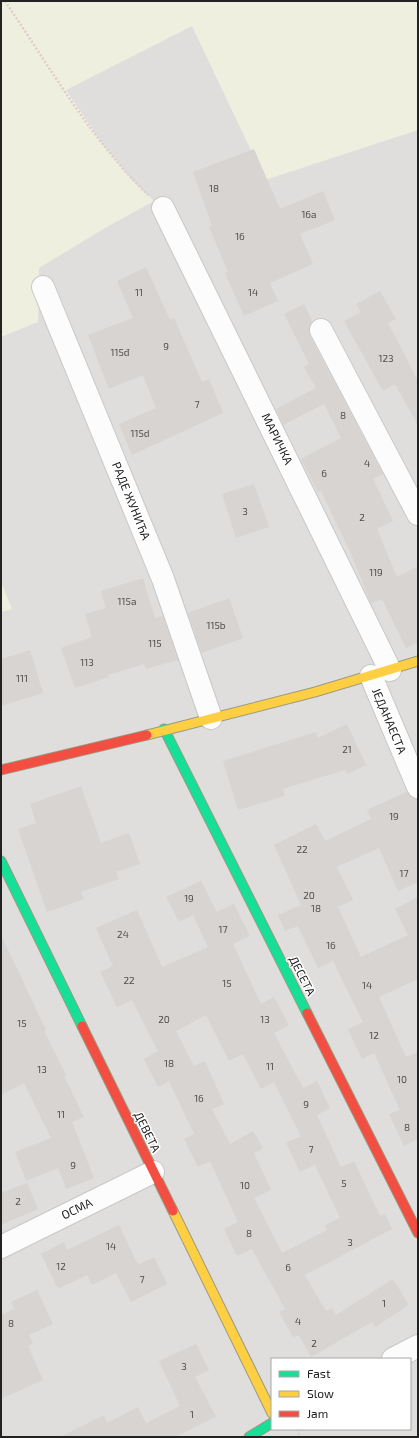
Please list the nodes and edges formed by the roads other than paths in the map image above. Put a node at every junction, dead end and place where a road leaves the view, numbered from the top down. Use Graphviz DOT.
graph roads {
  1 [pos="163,208"];
  2 [pos="43,287"];
  3 [pos="321,330"];
  4 [pos="418,514"];
  5 [pos="418,661"];
  6 [pos="380,673"];
  7 [pos="211,718"];
  8 [pos="164,729"];
  9 [pos="1,770"];
  10 [pos="418,787"];
  11 [pos="1,861"];
  12 [pos="153,1172"];
  13 [pos="418,1233"];
  14 [pos="1,1247"];
  15 [pos="418,1346"];
  16 [pos="396,1358"];
  17 [pos="271,1411"];
  18 [pos="271,1425"];
  19 [pos="249,1437"];
  1 -- 6 [label="street, МАРИЧКА"];
  2 -- 7 [label="street, РАДЕ ЖУНИЋА"];
  3 -- 4 [label="street"];
  5 -- 6 [label="street"];
  6 -- 7 [label="street"];
  6 -- 10 [label="street, ЈЕДАНАЕСТА"];
  7 -- 8 [label="street"];
  8 -- 9 [label="street"];
  8 -- 13 [label="street, ДЕСЕТА"];
  11 -- 12 [label="street, ДЕВЕТА"];
  12 -- 14 [label="street, ОСМА"];
  12 -- 17 [label="street, ДЕВЕТА"];
  15 -- 16 [label="street"];
  18 -- 19 [label="street"];
}
